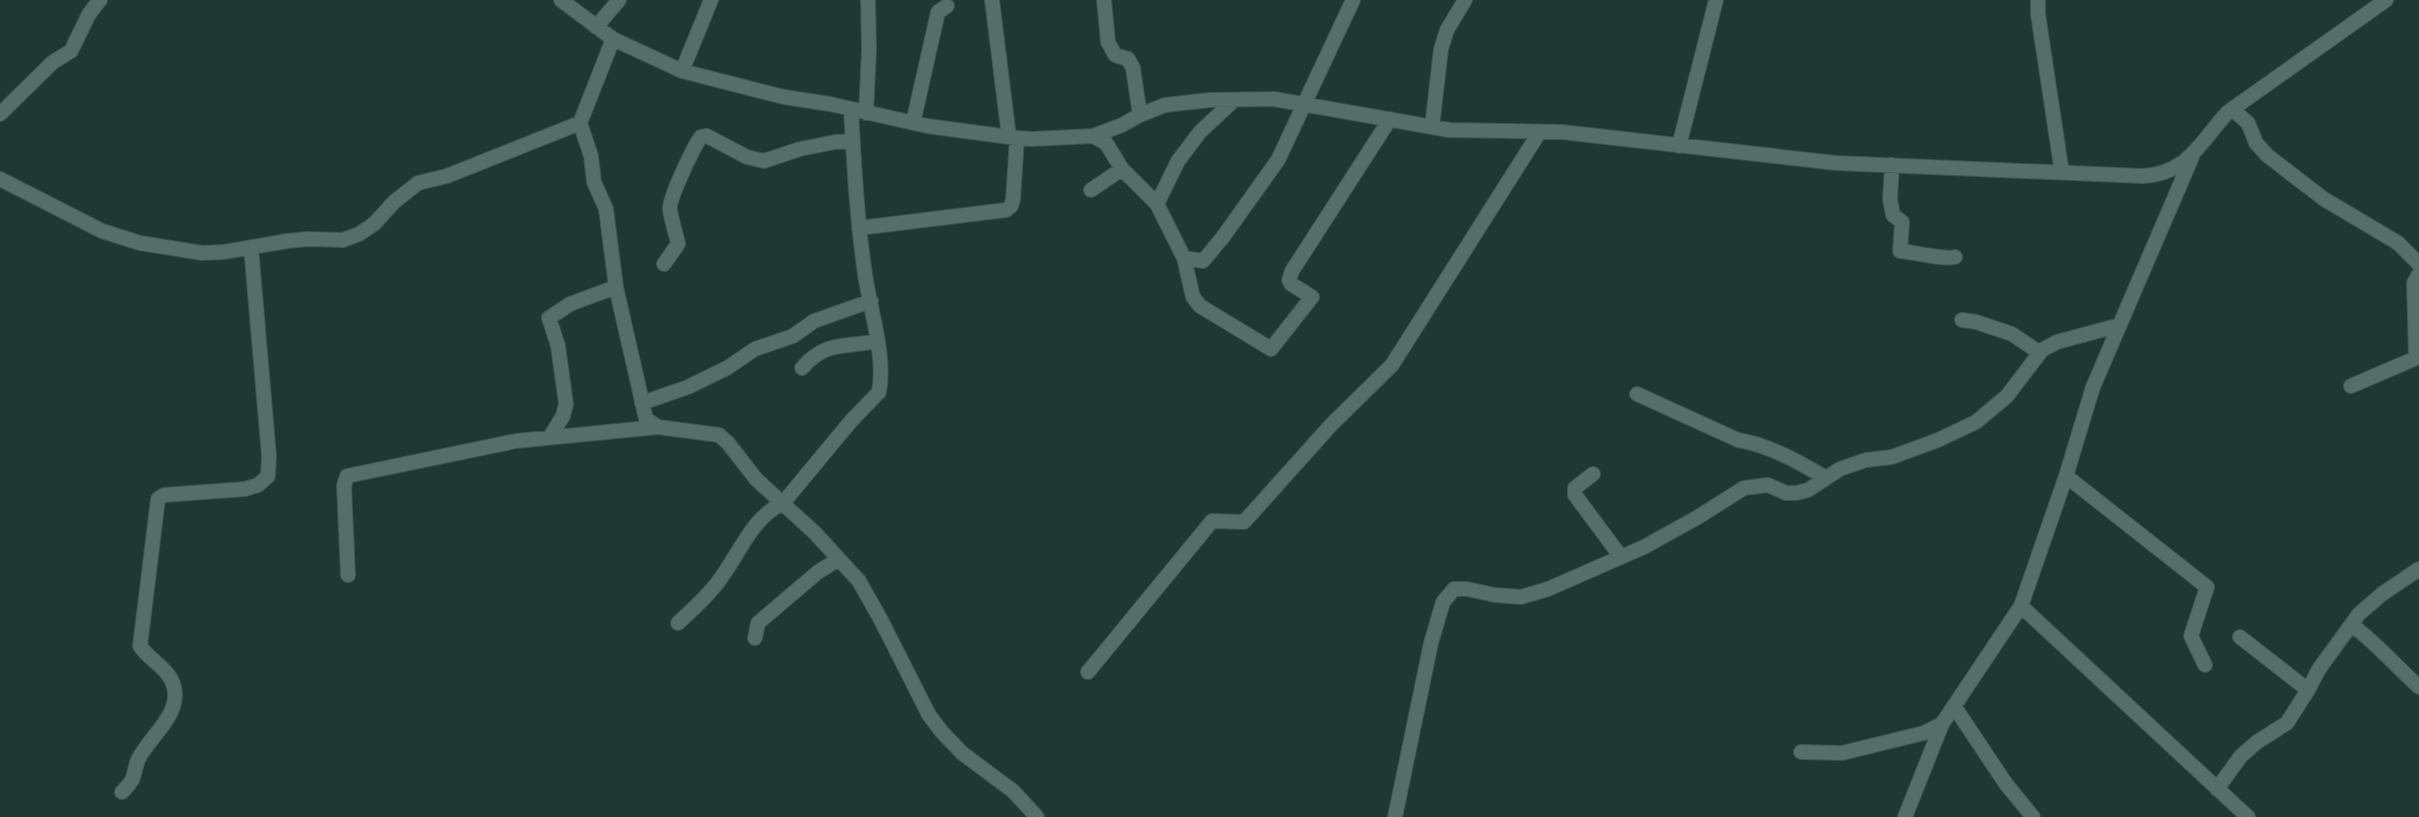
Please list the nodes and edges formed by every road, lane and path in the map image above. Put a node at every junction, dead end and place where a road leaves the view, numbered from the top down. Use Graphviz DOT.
graph roads {
  1 [pos="100,0"];
  2 [pos="561,0"];
  3 [pos="619,0"];
  4 [pos="710,0"];
  5 [pos="868,0"];
  6 [pos="992,0"];
  7 [pos="1104,0"];
  8 [pos="1353,0"];
  9 [pos="1465,0"];
  10 [pos="1716,0"];
  11 [pos="2038,0"];
  12 [pos="2386,0"];
  13 [pos="948,6"];
  14 [pos="596,27"];
  15 [pos="613,39"];
  16 [pos="682,71"];
  17 [pos="1234,101"];
  18 [pos="1303,104"];
  19 [pos="2232,109"];
  20 [pos="852,110"];
  21 [pos="866,113"];
  22 [pos="0,114"];
  23 [pos="1140,115"];
  24 [pos="1390,119"];
  25 [pos="580,123"];
  26 [pos="913,123"];
  27 [pos="1432,127"];
  28 [pos="1539,133"];
  29 [pos="1093,136"];
  30 [pos="1013,137"];
  31 [pos="853,141"];
  32 [pos="1679,146"];
  33 [pos="2192,157"];
  34 [pos="1892,165"];
  35 [pos="1122,169"];
  36 [pos="2062,173"];
  37 [pos="0,179"];
  38 [pos="1091,190"];
  39 [pos="1157,204"];
  40 [pos="858,228"];
  41 [pos="251,247"];
  42 [pos="1955,257"];
  43 [pos="1184,258"];
  44 [pos="664,264"];
  45 [pos="2419,264"];
  46 [pos="2419,274"];
  47 [pos="616,287"];
  48 [pos="871,301"];
  49 [pos="1962,320"];
  50 [pos="2120,325"];
  51 [pos="877,341"];
  52 [pos="2040,353"];
  53 [pos="802,368"];
  54 [pos="2351,386"];
  55 [pos="1637,394"];
  56 [pos="642,403"];
  57 [pos="658,427"];
  58 [pos="550,437"];
  59 [pos="1593,474"];
  60 [pos="2066,476"];
  61 [pos="1826,478"];
  62 [pos="784,503"];
  63 [pos="1621,557"];
  64 [pos="839,559"];
  65 [pos="2419,569"];
  66 [pos="348,575"];
  67 [pos="2021,606"];
  68 [pos="678,623"];
  69 [pos="2352,625"];
  70 [pos="2240,637"];
  71 [pos="755,638"];
  72 [pos="2205,665"];
  73 [pos="1088,672"];
  74 [pos="2419,687"];
  75 [pos="2308,690"];
  76 [pos="1954,706"];
  77 [pos="1942,724"];
  78 [pos="1800,752"];
  79 [pos="2217,789"];
  80 [pos="122,792"];
  81 [pos="1037,817"];
  82 [pos="1395,817"];
  83 [pos="1906,817"];
  84 [pos="2033,817"];
  85 [pos="2248,817"];
  1 -- 22 [label="street"];
  2 -- 14 [label="street"];
  3 -- 14 [label="street"];
  4 -- 16 [label="street"];
  5 -- 21 [label="street"];
  6 -- 30 [label="street"];
  7 -- 23 [label="street"];
  8 -- 18 [label="street"];
  9 -- 27 [label="street"];
  10 -- 32 [label="street"];
  11 -- 36 [label="street"];
  12 -- 19 [label="street"];
  13 -- 26 [label="street"];
  14 -- 15 [label="street"];
  15 -- 16 [label="street"];
  15 -- 25 [label="street"];
  16 -- 20 [label="street"];
  17 -- 18 [label="street"];
  17 -- 23 [label="street"];
  17 -- 39 [label="street"];
  18 -- 24 [label="street"];
  18 -- 43 [label="street"];
  19 -- 33 [label="street"];
  19 -- 45 [label="street"];
  20 -- 21 [label="street"];
  20 -- 31 [label="street"];
  21 -- 26 [label="street"];
  23 -- 29 [label="street"];
  24 -- 27 [label="street"];
  24 -- 43 [label="street"];
  25 -- 41 [label="street"];
  25 -- 47 [label="street"];
  26 -- 30 [label="street"];
  27 -- 28 [label="street"];
  28 -- 32 [label="street"];
  28 -- 73 [label="street"];
  29 -- 30 [label="street"];
  29 -- 35 [label="street"];
  30 -- 40 [label="street"];
  31 -- 40 [label="street"];
  31 -- 44 [label="street"];
  32 -- 34 [label="street"];
  33 -- 36 [label="street"];
  33 -- 50 [label="street"];
  34 -- 36 [label="street"];
  34 -- 42 [label="street"];
  35 -- 38 [label="street"];
  35 -- 39 [label="street"];
  37 -- 41 [label="street"];
  39 -- 43 [label="street"];
  40 -- 48 [label="street"];
  41 -- 80 [label="street"];
  46 -- 54 [label="street"];
  47 -- 56 [label="street"];
  47 -- 58 [label="street"];
  48 -- 51 [label="street"];
  48 -- 56 [label="street"];
  49 -- 52 [label="street"];
  50 -- 52 [label="street"];
  50 -- 60 [label="street"];
  51 -- 53 [label="street"];
  51 -- 62 [label="street"];
  52 -- 61 [label="street"];
  55 -- 61 [label="street"];
  56 -- 57 [label="street"];
  57 -- 58 [label="street"];
  57 -- 62 [label="street"];
  58 -- 66 [label="street"];
  59 -- 63 [label="street"];
  60 -- 67 [label="street"];
  60 -- 72 [label="street"];
  61 -- 63 [label="street"];
  62 -- 64 [label="street"];
  62 -- 68 [label="street"];
  63 -- 82 [label="street"];
  64 -- 71 [label="street"];
  64 -- 81 [label="street"];
  65 -- 69 [label="street"];
  67 -- 76 [label="street"];
  67 -- 79 [label="street"];
  69 -- 74 [label="street"];
  69 -- 75 [label="street"];
  70 -- 75 [label="street"];
  75 -- 79 [label="street"];
  76 -- 77 [label="street"];
  76 -- 84 [label="street"];
  77 -- 78 [label="street"];
  77 -- 83 [label="street"];
  79 -- 85 [label="street"];
}
